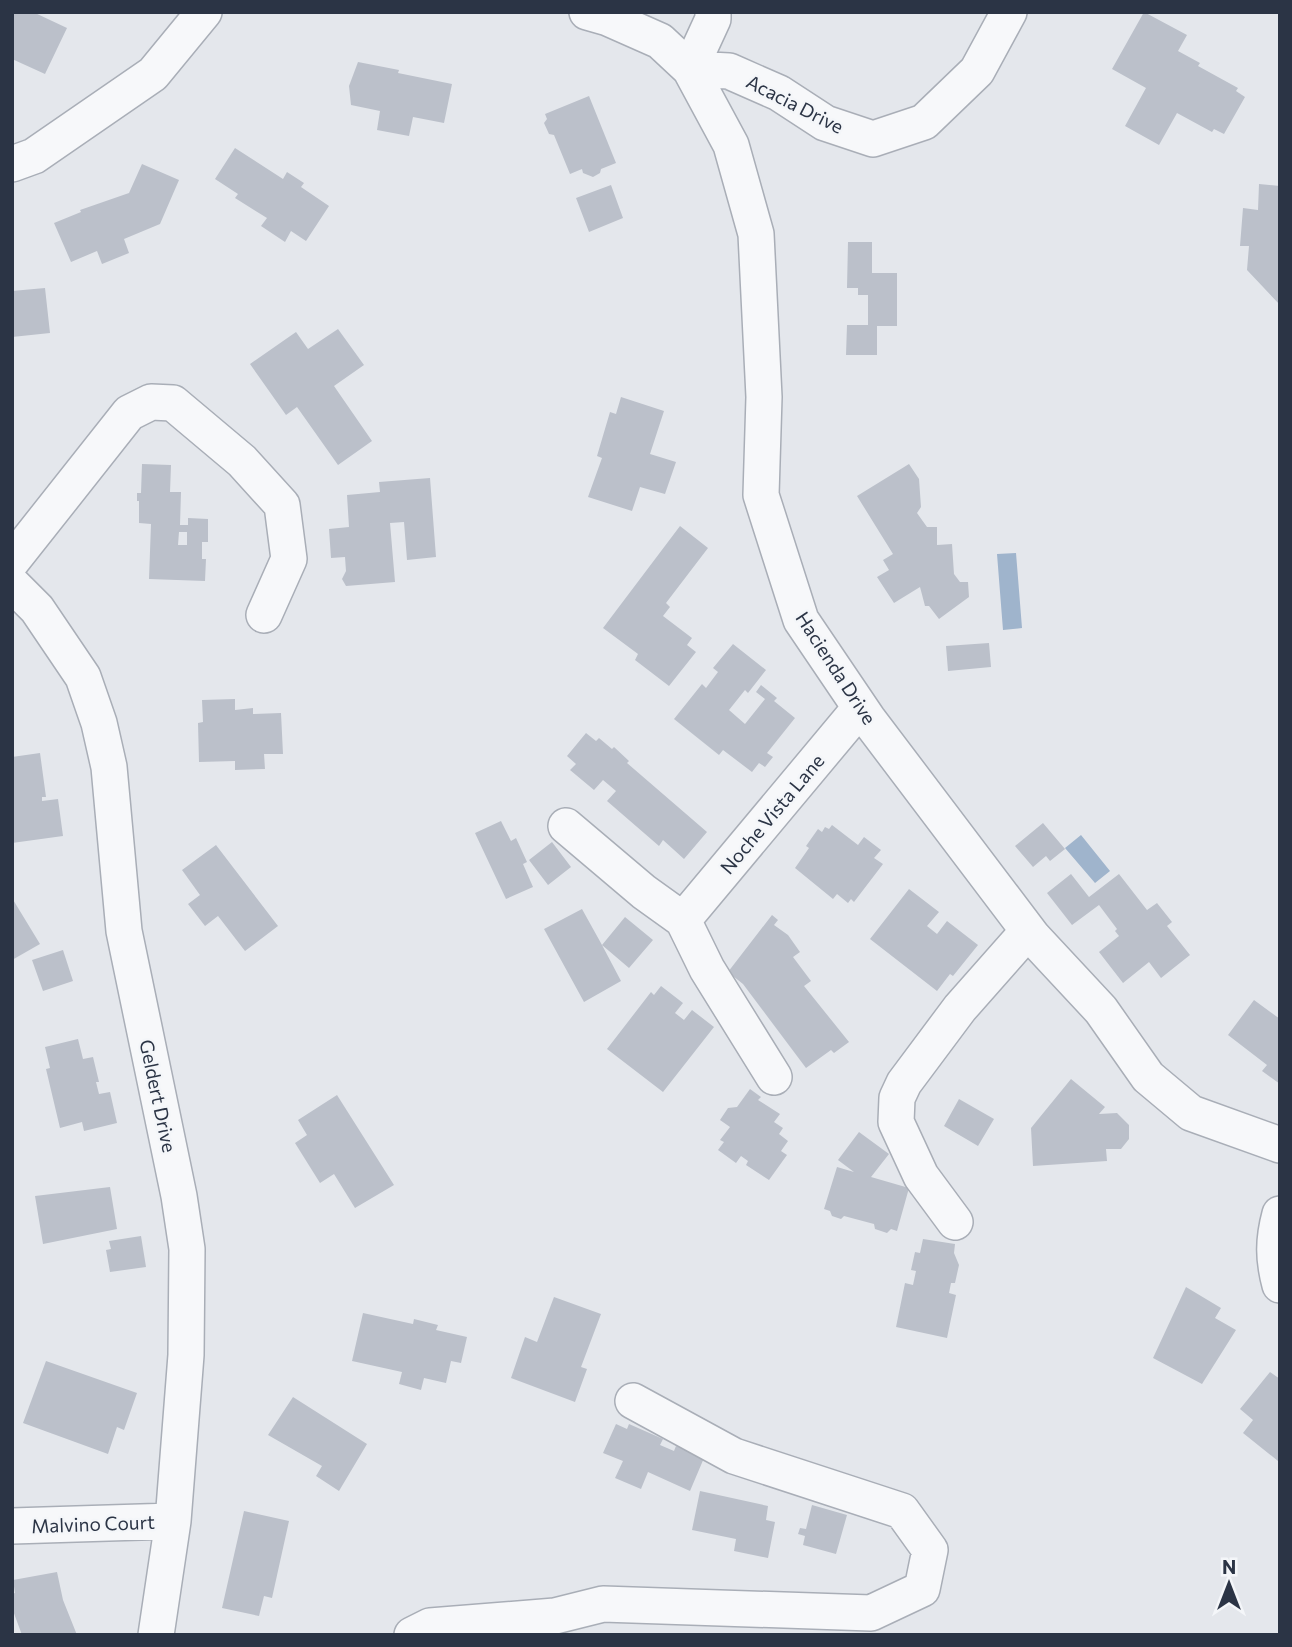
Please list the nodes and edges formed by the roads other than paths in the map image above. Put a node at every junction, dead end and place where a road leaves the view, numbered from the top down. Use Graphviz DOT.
graph roads {
  1 [pos="204,12"];
  2 [pos="587,12"];
  3 [pos="713,12"];
  4 [pos="1009,12"];
  5 [pos="690,69"];
  6 [pos="12,164"];
  7 [pos="12,561"];
  8 [pos="12,584"];
  9 [pos="264,615"];
  10 [pos="860,708"];
  11 [pos="566,826"];
  12 [pos="683,920"];
  13 [pos="1028,931"];
  14 [pos="774,1077"];
  15 [pos="1280,1145"];
  16 [pos="1280,1214"];
  17 [pos="955,1222"];
  18 [pos="1280,1285"];
  19 [pos="633,1401"];
  20 [pos="173,1521"];
  21 [pos="12,1526"];
  22 [pos="156,1635"];
  23 [pos="412,1635"];
  1 -- 6 [label="street"];
  2 -- 5 [label="street, Hacienda Drive"];
  3 -- 5 [label="street"];
  4 -- 5 [label="street, Acacia Drive"];
  5 -- 10 [label="street, Hacienda Drive"];
  7 -- 9 [label="street"];
  8 -- 20 [label="street, Geldert Drive"];
  10 -- 12 [label="street, Noche Vista Lane"];
  10 -- 13 [label="street, Hacienda Drive"];
  11 -- 12 [label="street"];
  12 -- 14 [label="street"];
  13 -- 15 [label="street, Hacienda Drive"];
  13 -- 17 [label="street"];
  16 -- 18 [label="street"];
  19 -- 23 [label="street"];
  20 -- 21 [label="street, Malvino Court"];
  20 -- 22 [label="street, Geldert Drive"];
}
